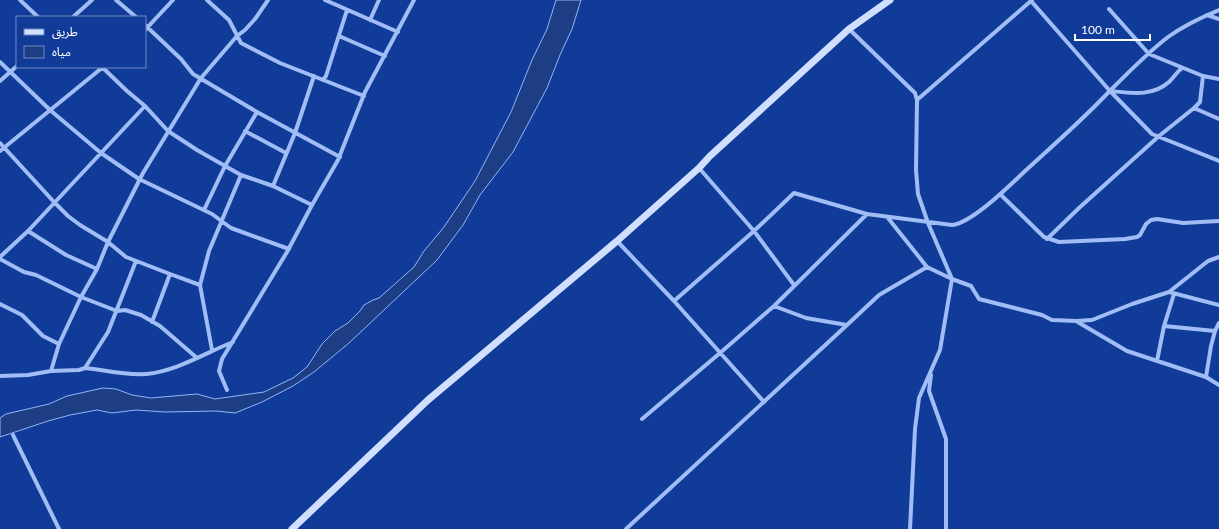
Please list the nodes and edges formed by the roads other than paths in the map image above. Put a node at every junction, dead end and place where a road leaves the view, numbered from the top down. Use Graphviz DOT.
graph roads {
  1 [pos="20,0"];
  2 [pos="92,0"];
  3 [pos="116,0"];
  4 [pos="173,0"];
  5 [pos="206,0"];
  6 [pos="268,0"];
  7 [pos="325,0"];
  8 [pos="379,0"];
  9 [pos="414,0"];
  10 [pos="890,0"];
  11 [pos="1032,1"];
  12 [pos="1109,9"];
  13 [pos="347,10"];
  14 [pos="1219,10"];
  15 [pos="1207,15"];
  16 [pos="37,16"];
  17 [pos="74,16"];
  18 [pos="135,16"];
  19 [pos="1219,19"];
  20 [pos="370,20"];
  21 [pos="146,27"];
  22 [pos="849,29"];
  23 [pos="398,32"];
  24 [pos="237,36"];
  25 [pos="339,36"];
  26 [pos="1149,54"];
  27 [pos="385,56"];
  28 [pos="0,62"];
  29 [pos="16,67"];
  30 [pos="101,68"];
  31 [pos="103,68"];
  32 [pos="1182,68"];
  33 [pos="10,73"];
  34 [pos="314,76"];
  35 [pos="1203,76"];
  36 [pos="201,78"];
  37 [pos="1219,79"];
  38 [pos="323,80"];
  39 [pos="0,81"];
  40 [pos="1110,91"];
  41 [pos="364,96"];
  42 [pos="917,100"];
  43 [pos="145,106"];
  44 [pos="1194,108"];
  45 [pos="50,110"];
  46 [pos="256,112"];
  47 [pos="1219,119"];
  48 [pos="168,131"];
  49 [pos="245,132"];
  50 [pos="295,134"];
  51 [pos="1159,136"];
  52 [pos="0,144"];
  53 [pos="2,149"];
  54 [pos="101,153"];
  55 [pos="286,153"];
  56 [pos="340,157"];
  57 [pos="1219,161"];
  58 [pos="225,166"];
  59 [pos="699,168"];
  60 [pos="241,175"];
  61 [pos="140,179"];
  62 [pos="273,186"];
  63 [pos="1000,194"];
  64 [pos="54,202"];
  65 [pos="312,204"];
  66 [pos="204,210"];
  67 [pos="867,214"];
  68 [pos="888,217"];
  69 [pos="222,221"];
  70 [pos="1219,222"];
  71 [pos="928,223"];
  72 [pos="28,231"];
  73 [pos="754,231"];
  74 [pos="1048,239"];
  75 [pos="617,240"];
  76 [pos="108,242"];
  77 [pos="289,249"];
  78 [pos="1219,257"];
  79 [pos="0,258"];
  80 [pos="136,261"];
  81 [pos="927,267"];
  82 [pos="97,269"];
  83 [pos="170,274"];
  84 [pos="952,280"];
  85 [pos="200,285"];
  86 [pos="794,285"];
  87 [pos="1169,292"];
  88 [pos="1174,294"];
  89 [pos="81,297"];
  90 [pos="674,301"];
  91 [pos="0,304"];
  92 [pos="1219,305"];
  93 [pos="774,306"];
  94 [pos="117,311"];
  95 [pos="1076,321"];
  96 [pos="152,322"];
  97 [pos="847,325"];
  98 [pos="1219,325"];
  99 [pos="1164,326"];
  100 [pos="1215,331"];
  101 [pos="234,342"];
  102 [pos="59,344"];
  103 [pos="212,350"];
  104 [pos="720,353"];
  105 [pos="197,358"];
  106 [pos="1157,361"];
  107 [pos="85,368"];
  108 [pos="931,370"];
  109 [pos="50,371"];
  110 [pos="0,376"];
  111 [pos="1206,376"];
  112 [pos="1219,379"];
  113 [pos="1213,381"];
  114 [pos="1219,385"];
  115 [pos="227,390"];
  116 [pos="764,402"];
  117 [pos="642,419"];
  118 [pos="13,435"];
  119 [pos="59,529"];
  120 [pos="292,529"];
  121 [pos="626,529"];
  122 [pos="910,529"];
  123 [pos="946,529"];
  1 -- 16 [label="street"];
  2 -- 17 [label="street"];
  3 -- 18 [label="street"];
  4 -- 21 [label="street"];
  5 -- 24 [label="street"];
  6 -- 24 [label="street"];
  7 -- 13 [label="street"];
  8 -- 20 [label="street"];
  9 -- 23 [label="street"];
  10 -- 22 [label="street"];
  11 -- 40 [label="street"];
  11 -- 42 [label="street"];
  12 -- 26 [label="street"];
  13 -- 20 [label="street"];
  13 -- 25 [label="street"];
  14 -- 15 [label="street"];
  15 -- 19 [label="street"];
  15 -- 26 [label="street"];
  20 -- 23 [label="street"];
  21 -- 36 [label="street"];
  22 -- 42 [label="street"];
  22 -- 59 [label="street"];
  23 -- 27 [label="street"];
  24 -- 34 [label="street"];
  24 -- 36 [label="street"];
  25 -- 27 [label="street"];
  25 -- 38 [label="street"];
  26 -- 32 [label="street"];
  26 -- 40 [label="street"];
  27 -- 41 [label="street"];
  28 -- 33 [label="street"];
  29 -- 33 [label="street"];
  30 -- 45 [label="street"];
  31 -- 43 [label="street"];
  32 -- 35 [label="street"];
  32 -- 40 [label="street"];
  33 -- 39 [label="street"];
  33 -- 45 [label="street"];
  34 -- 38 [label="street"];
  34 -- 50 [label="street"];
  35 -- 37 [label="street"];
  35 -- 44 [label="street"];
  36 -- 46 [label="street"];
  36 -- 48 [label="street"];
  38 -- 41 [label="street"];
  40 -- 51 [label="street"];
  40 -- 63 [label="street"];
  41 -- 56 [label="street"];
  42 -- 71 [label="street"];
  43 -- 48 [label="street"];
  43 -- 54 [label="street"];
  44 -- 47 [label="street"];
  44 -- 51 [label="street"];
  45 -- 53 [label="street"];
  45 -- 54 [label="street"];
  46 -- 49 [label="street"];
  46 -- 50 [label="street"];
  48 -- 58 [label="street"];
  48 -- 61 [label="street"];
  49 -- 55 [label="street"];
  49 -- 58 [label="street"];
  50 -- 55 [label="street"];
  50 -- 56 [label="street"];
  51 -- 57 [label="street"];
  51 -- 74 [label="street"];
  52 -- 53 [label="street"];
  53 -- 64 [label="street"];
  54 -- 61 [label="street"];
  54 -- 64 [label="street"];
  55 -- 62 [label="street"];
  56 -- 65 [label="street"];
  58 -- 60 [label="street"];
  58 -- 66 [label="street"];
  59 -- 73 [label="street"];
  59 -- 75 [label="street"];
  60 -- 62 [label="street"];
  60 -- 69 [label="street"];
  61 -- 66 [label="street"];
  61 -- 76 [label="street"];
  62 -- 65 [label="street"];
  63 -- 71 [label="street"];
  63 -- 74 [label="street"];
  64 -- 72 [label="street"];
  64 -- 76 [label="street"];
  65 -- 77 [label="street"];
  66 -- 69 [label="street"];
  67 -- 68 [label="street"];
  67 -- 73 [label="street"];
  67 -- 86 [label="street"];
  68 -- 71 [label="street"];
  68 -- 81 [label="street"];
  69 -- 77 [label="street"];
  69 -- 85 [label="street"];
  70 -- 74 [label="street"];
  71 -- 84 [label="street"];
  72 -- 79 [label="street"];
  72 -- 82 [label="street"];
  73 -- 86 [label="street"];
  73 -- 90 [label="street"];
  75 -- 90 [label="street"];
  75 -- 120 [label="street"];
  76 -- 80 [label="street"];
  76 -- 82 [label="street"];
  77 -- 101 [label="street"];
  78 -- 87 [label="street"];
  79 -- 89 [label="street"];
  80 -- 83 [label="street"];
  80 -- 94 [label="street"];
  81 -- 84 [label="street"];
  81 -- 97 [label="street"];
  82 -- 89 [label="street"];
  83 -- 85 [label="street"];
  83 -- 96 [label="street"];
  84 -- 95 [label="street"];
  84 -- 108 [label="street"];
  85 -- 103 [label="street"];
  86 -- 93 [label="street"];
  87 -- 88 [label="street"];
  87 -- 95 [label="street"];
  88 -- 92 [label="street"];
  88 -- 99 [label="street"];
  89 -- 94 [label="street"];
  89 -- 102 [label="street"];
  90 -- 104 [label="street"];
  91 -- 102 [label="street"];
  93 -- 97 [label="street"];
  93 -- 104 [label="street"];
  94 -- 96 [label="street"];
  94 -- 107 [label="street"];
  95 -- 106 [label="street"];
  96 -- 105 [label="street"];
  97 -- 116 [label="street"];
  98 -- 100 [label="street"];
  99 -- 100 [label="street"];
  99 -- 106 [label="street"];
  100 -- 111 [label="street"];
  101 -- 103 [label="street"];
  101 -- 115 [label="street"];
  102 -- 109 [label="street"];
  103 -- 105 [label="street"];
  104 -- 116 [label="street"];
  104 -- 117 [label="street"];
  105 -- 107 [label="street"];
  106 -- 111 [label="street"];
  107 -- 109 [label="street"];
  108 -- 122 [label="street"];
  108 -- 123 [label="street"];
  109 -- 110 [label="street"];
  111 -- 113 [label="street"];
  112 -- 113 [label="street"];
  113 -- 114 [label="street"];
  116 -- 121 [label="street"];
  118 -- 119 [label="street"];
}
